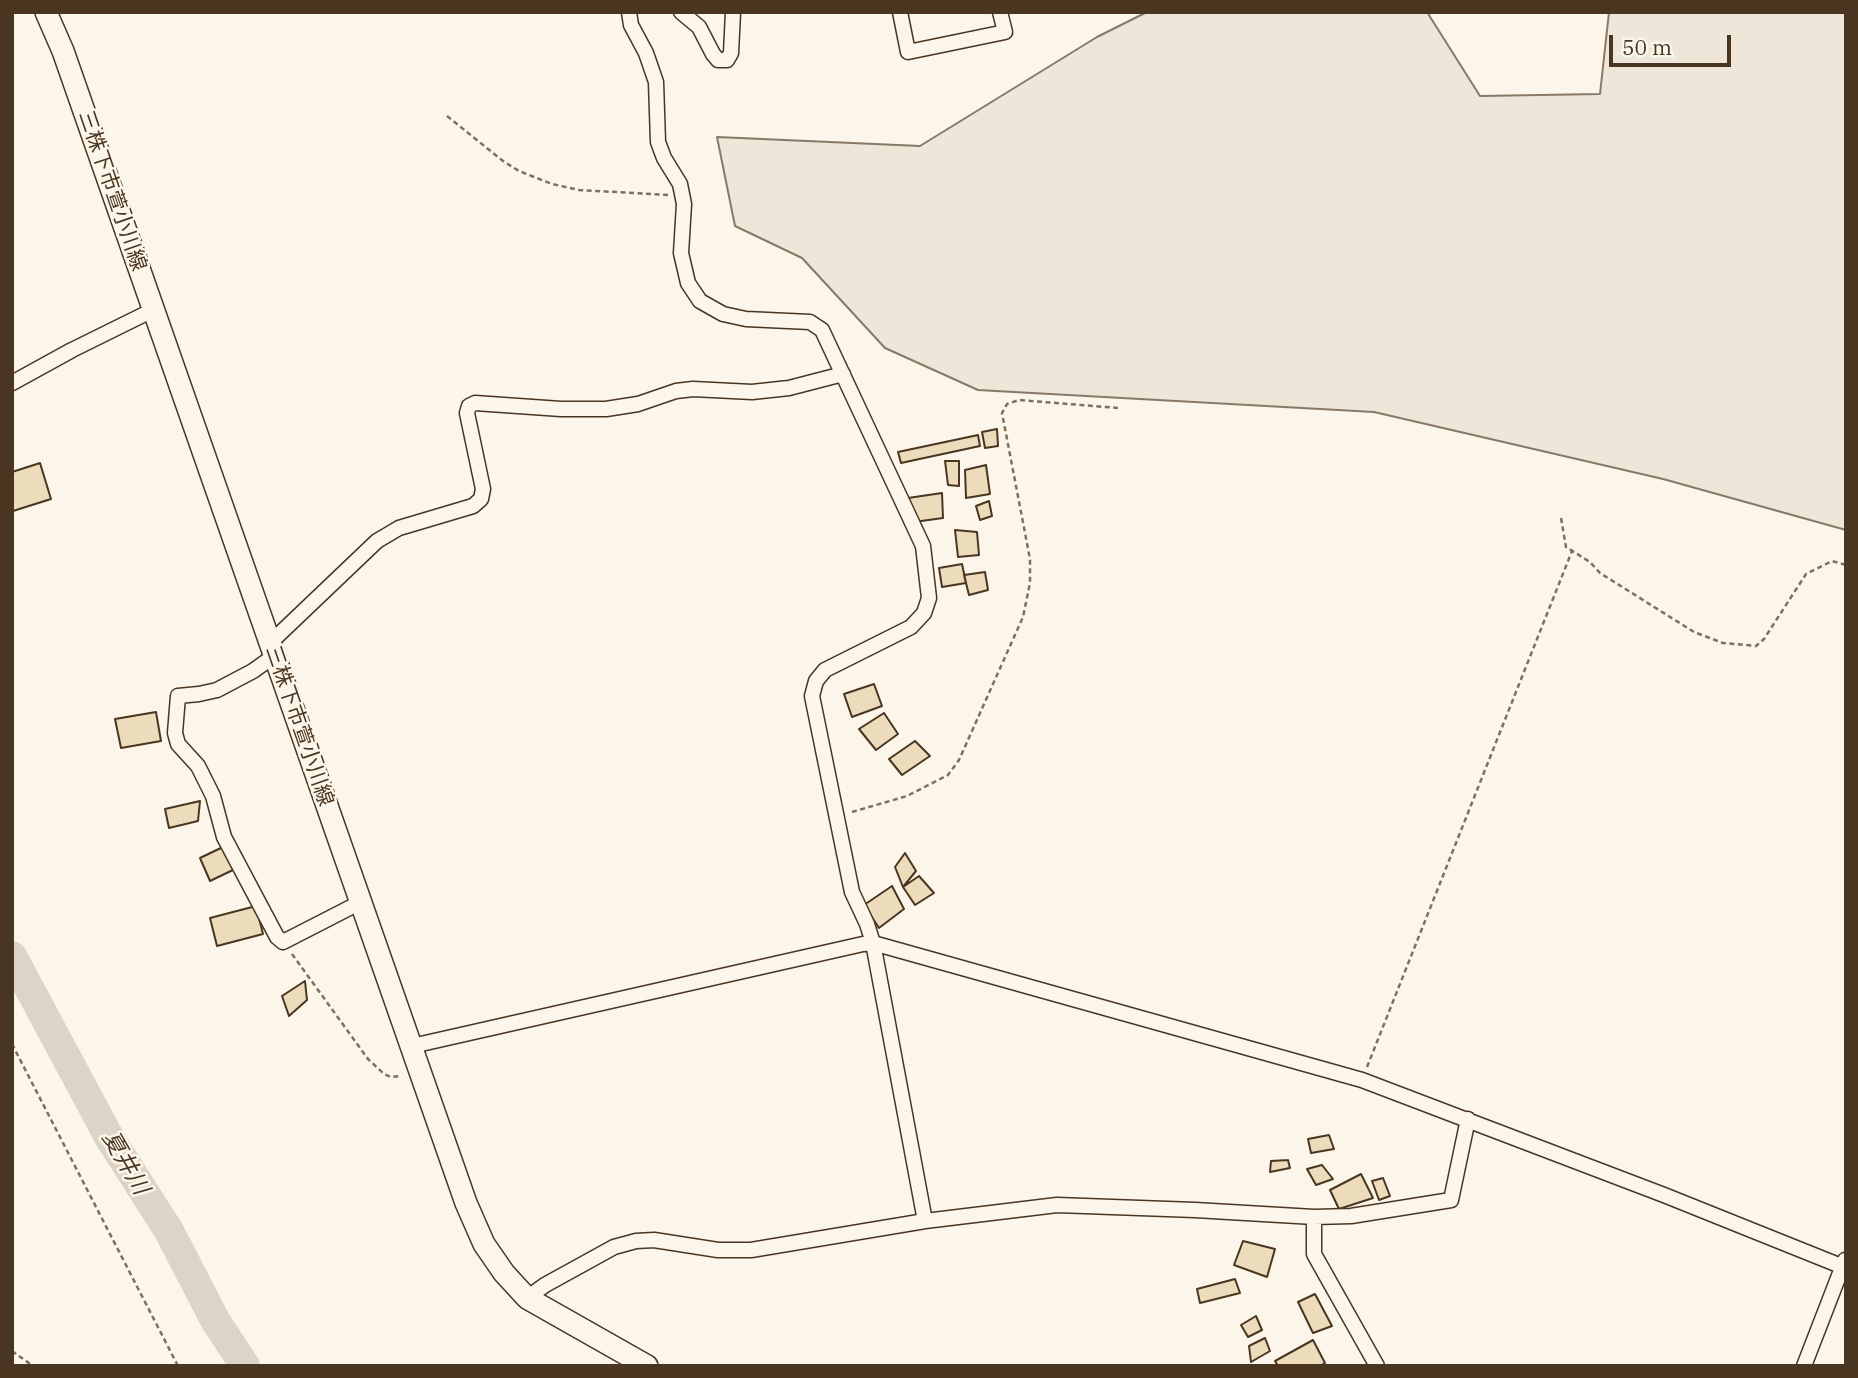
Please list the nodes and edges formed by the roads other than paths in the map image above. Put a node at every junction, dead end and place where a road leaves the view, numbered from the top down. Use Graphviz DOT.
graph roads {
  1 [pos="46,12"];
  2 [pos="629,12"];
  3 [pos="681,12"];
  4 [pos="733,12"];
  5 [pos="900,12"];
  6 [pos="1000,12"];
  7 [pos="153,310"];
  8 [pos="844,374"];
  9 [pos="12,383"];
  10 [pos="272,650"];
  11 [pos="361,902"];
  12 [pos="873,943"];
  13 [pos="412,1046"];
  14 [pos="1468,1119"];
  15 [pos="923,1211"];
  16 [pos="1314,1217"];
  17 [pos="1845,1263"];
  18 [pos="527,1298"];
  19 [pos="647,1366"];
  20 [pos="1377,1366"];
  21 [pos="1804,1366"];
  1 -- 7 [label="main road, 三株下市萱小川線"];
  2 -- 8 [label="street"];
  3 -- 4 [label="street"];
  5 -- 6 [label="street"];
  7 -- 9 [label="street"];
  7 -- 10 [label="main road, 三株下市萱小川線"];
  8 -- 10 [label="street"];
  8 -- 12 [label="street"];
  10 -- 11 [label="main road, 三株下市萱小川線"];
  10 -- 11 [label="street"];
  11 -- 13 [label="main road, 三株下市萱小川線"];
  12 -- 13 [label="street"];
  12 -- 14 [label="street"];
  12 -- 15 [label="street"];
  13 -- 18 [label="main road, 三株下市萱小川線"];
  14 -- 16 [label="street"];
  14 -- 17 [label="street"];
  15 -- 16 [label="street"];
  15 -- 18 [label="street"];
  16 -- 20 [label="street"];
  17 -- 21 [label="street"];
  18 -- 19 [label="main road, 三株下市萱小川線"];
}
